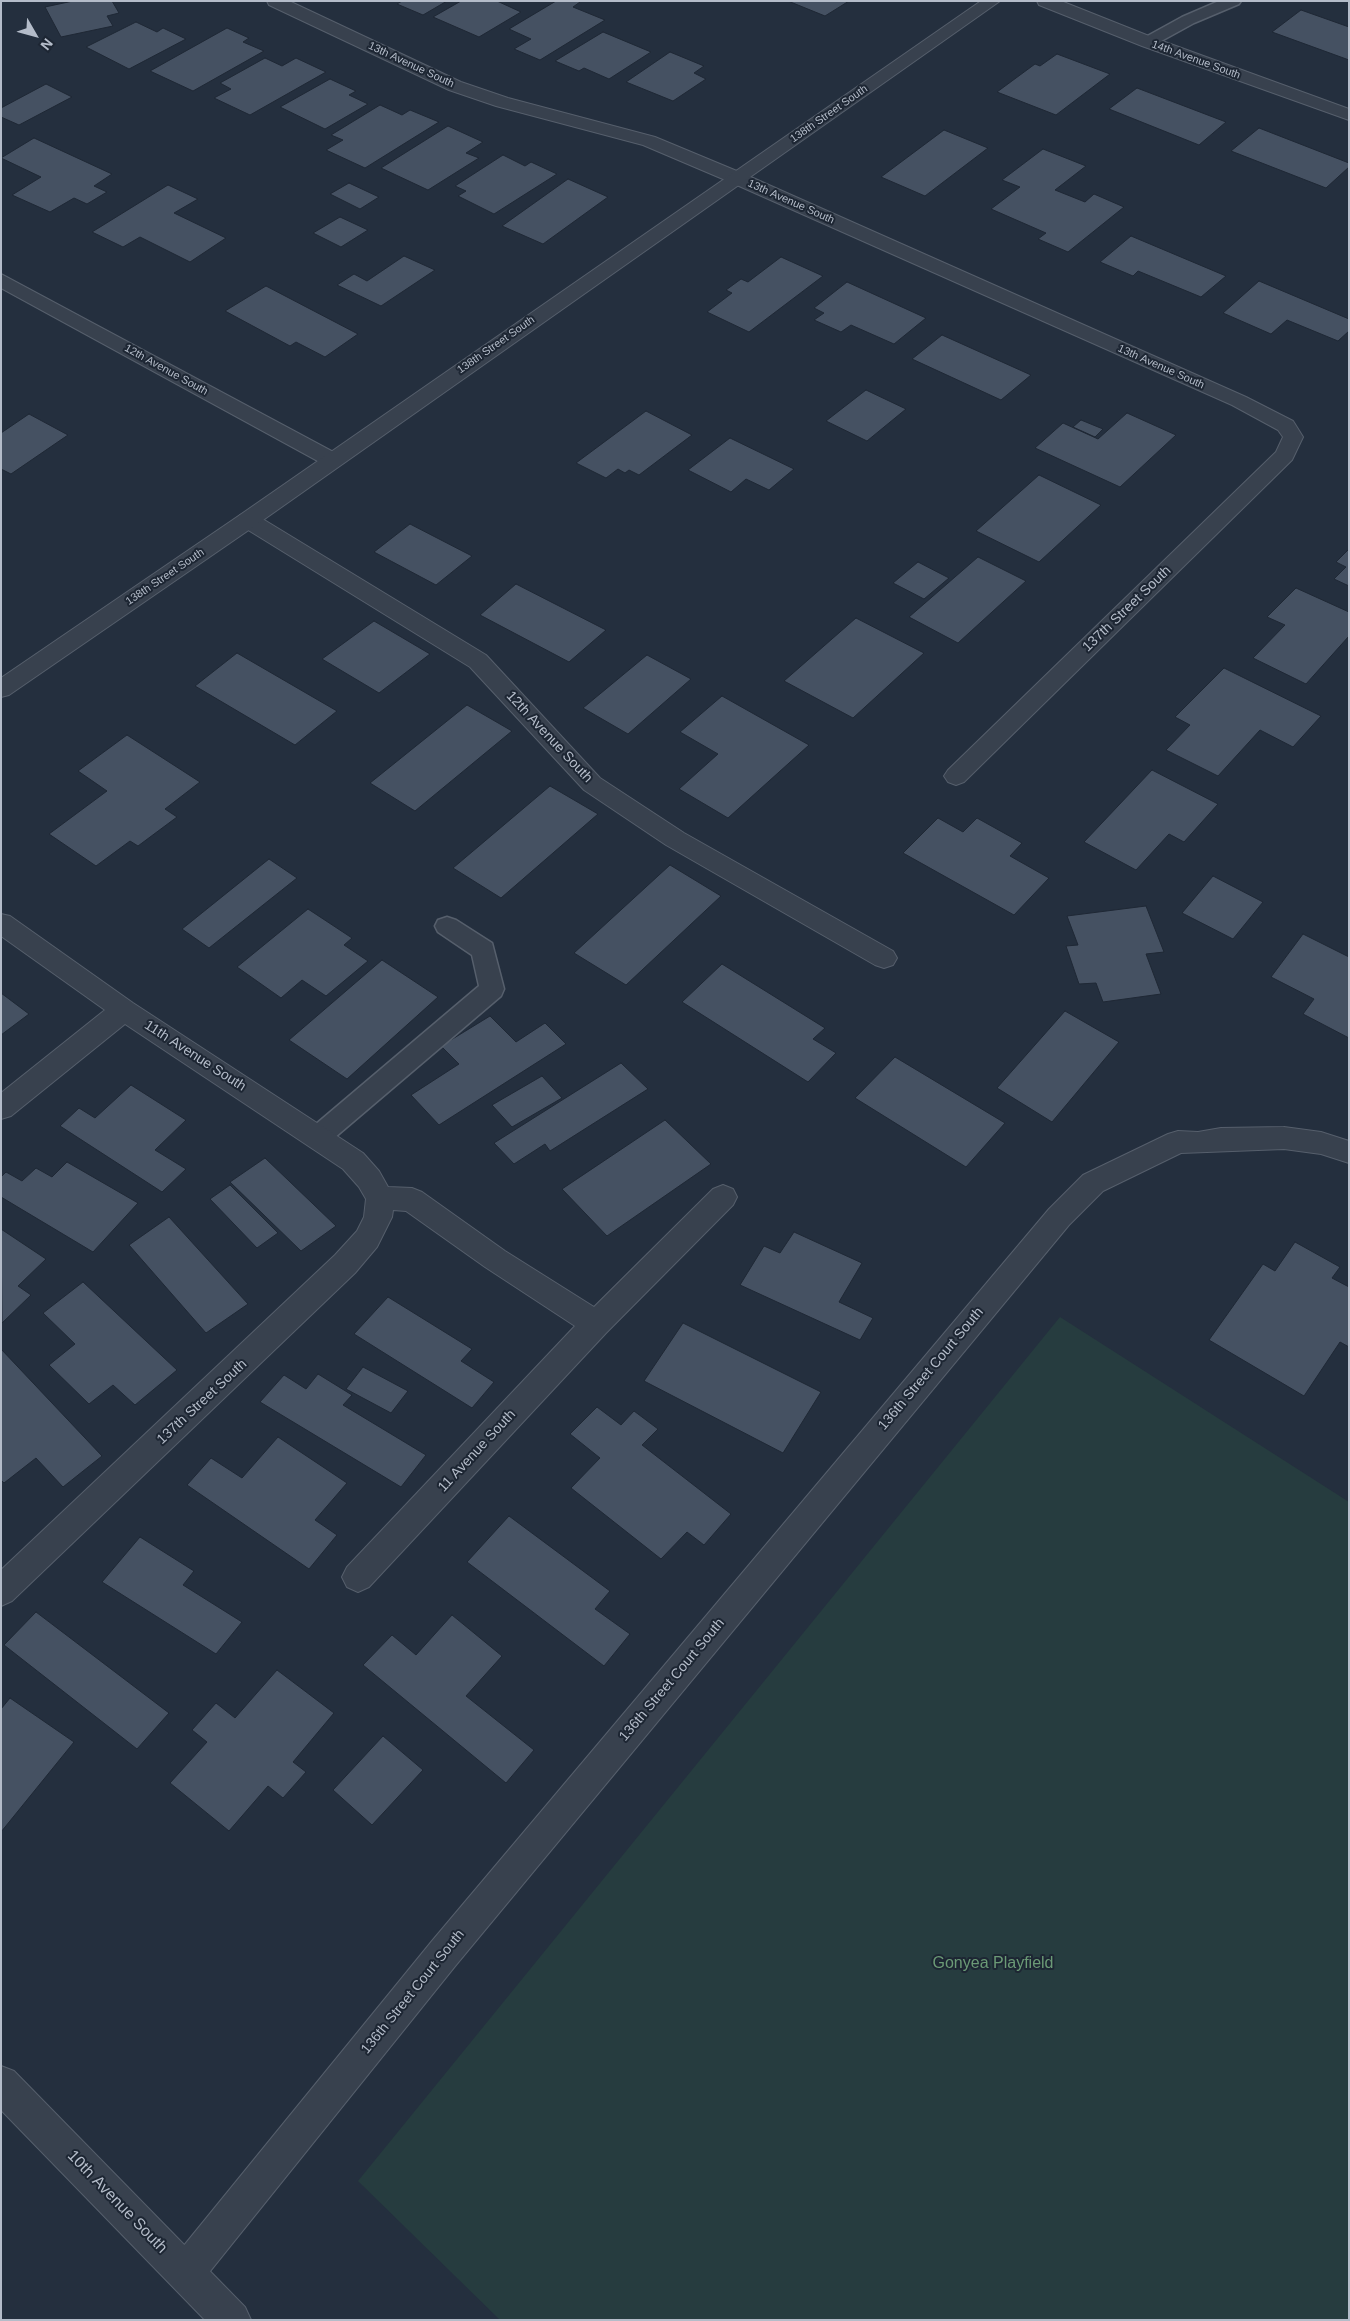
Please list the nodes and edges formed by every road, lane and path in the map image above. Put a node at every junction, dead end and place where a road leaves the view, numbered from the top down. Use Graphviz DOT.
graph roads {
  1 [pos="275,1"];
  2 [pos="992,1"];
  3 [pos="1045,1"];
  4 [pos="1234,1"];
  5 [pos="1148,42"];
  6 [pos="1349,115"];
  7 [pos="737,178"];
  8 [pos="1,280"];
  9 [pos="1293,437"];
  10 [pos="332,460"];
  11 [pos="248,520"];
  12 [pos="1,689"];
  13 [pos="956,776"];
  14 [pos="1,923"];
  15 [pos="447,926"];
  16 [pos="884,958"];
  17 [pos="124,1010"];
  18 [pos="1,1108"];
  19 [pos="318,1137"];
  20 [pos="1349,1152"];
  21 [pos="723,1197"];
  22 [pos="380,1198"];
  23 [pos="596,1324"];
  24 [pos="358,1577"];
  25 [pos="1,1591"];
  26 [pos="1,2084"];
  27 [pos="186,2272"];
  28 [pos="232,2320"];
  1 -- 7 [label="street, 13th Avenue South"];
  2 -- 7 [label="street, 138th Street South"];
  3 -- 5 [label="street, 14th Avenue South"];
  4 -- 5 [label="lane"];
  5 -- 6 [label="street, 14th Avenue South"];
  7 -- 9 [label="street, 13th Avenue South"];
  7 -- 10 [label="street, 138th Street South"];
  8 -- 10 [label="street, 12th Avenue South"];
  9 -- 13 [label="street, 137th Street South"];
  10 -- 11 [label="street, 138th Street South"];
  11 -- 12 [label="street, 138th Street South"];
  11 -- 16 [label="street, 12th Avenue South"];
  14 -- 17 [label="street, 11th Avenue South"];
  15 -- 19 [label="lane"];
  17 -- 18 [label="street"];
  17 -- 19 [label="street, 11th Avenue South"];
  19 -- 22 [label="street, 11th Avenue South"];
  20 -- 27 [label="street, 136th Street Court South"];
  21 -- 23 [label="street, 11 Avenue South"];
  22 -- 23 [label="street"];
  22 -- 25 [label="street, 137th Street South"];
  23 -- 24 [label="street, 11 Avenue South"];
  26 -- 27 [label="street, 10th Avenue South"];
  27 -- 28 [label="street, 10th Avenue South"];
}
